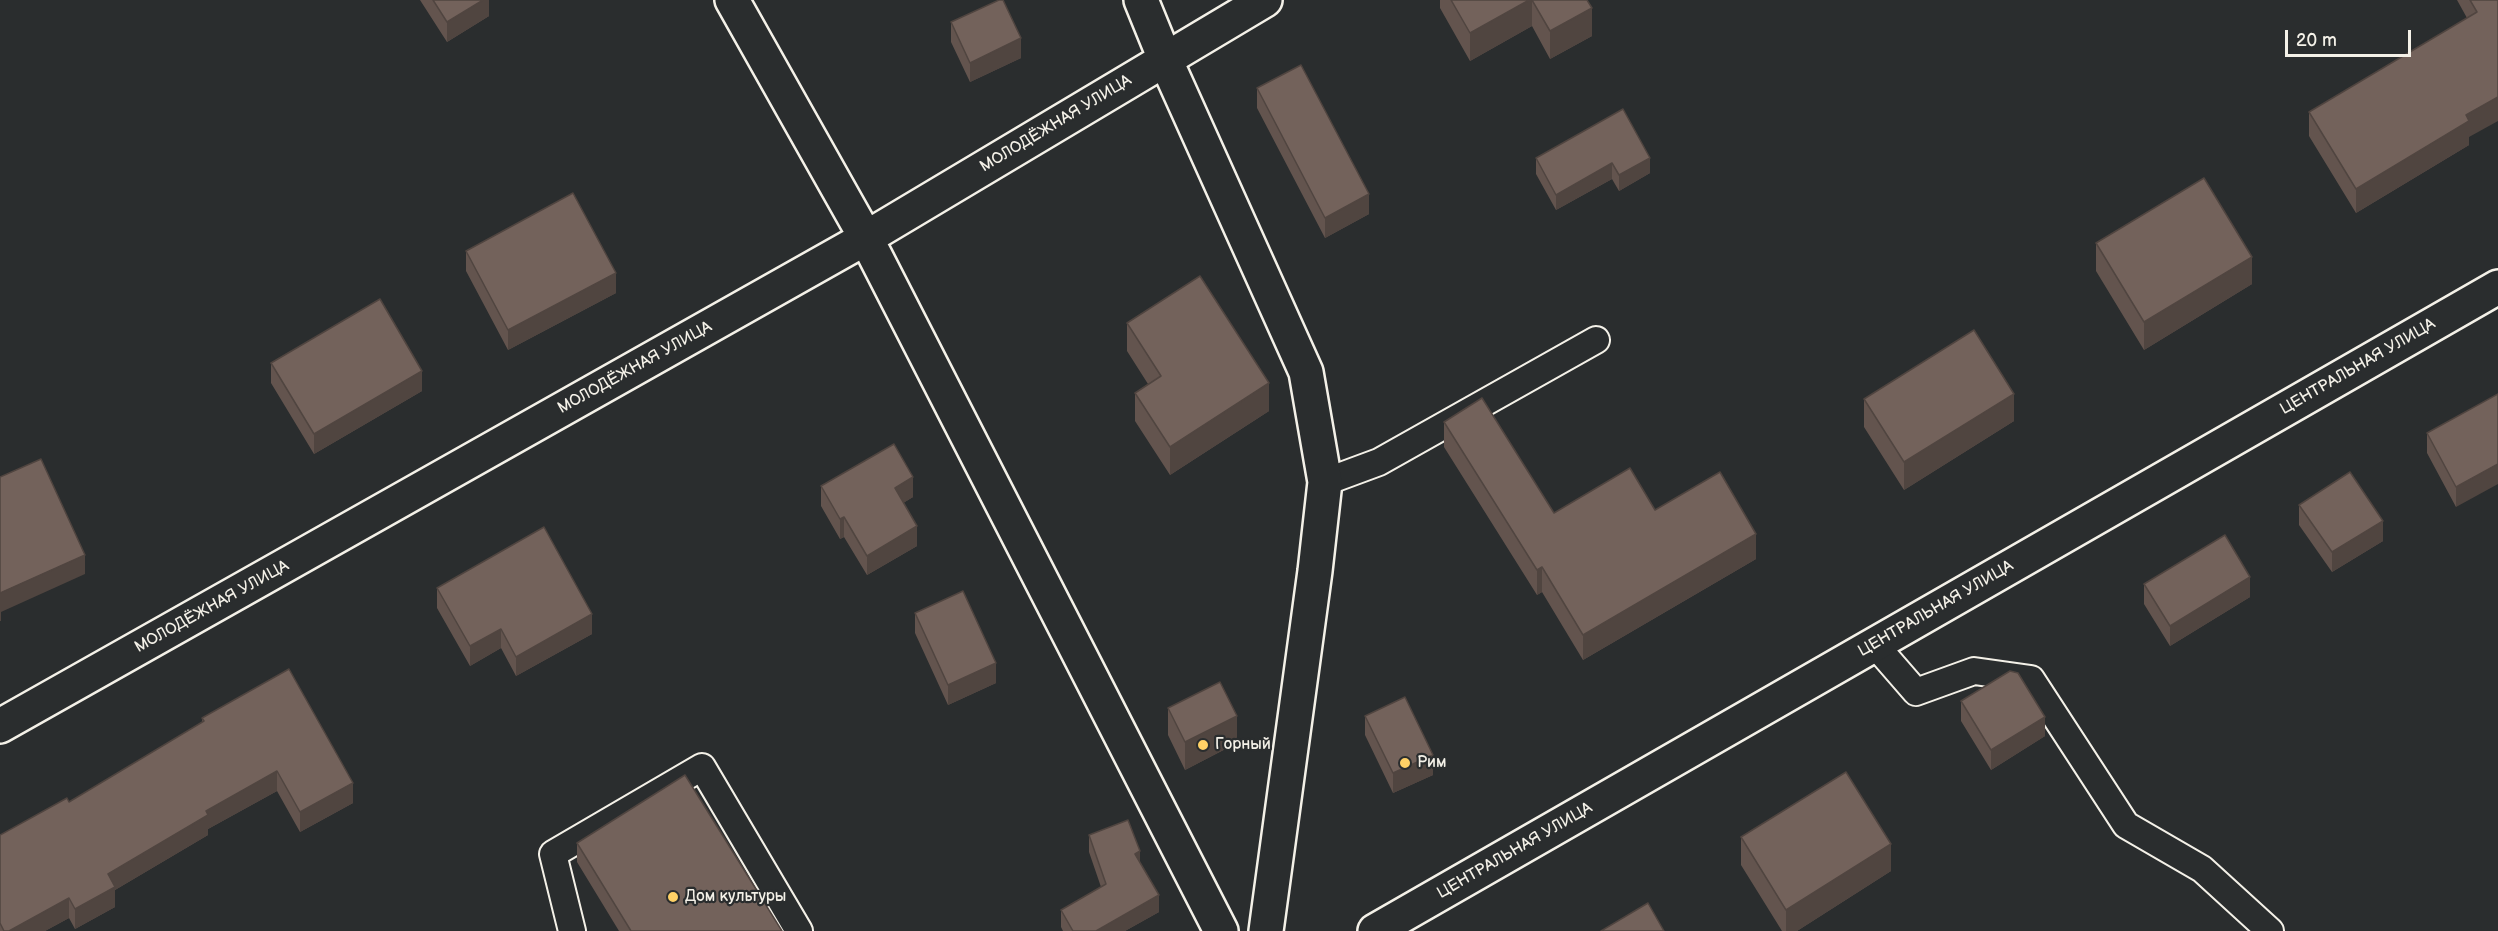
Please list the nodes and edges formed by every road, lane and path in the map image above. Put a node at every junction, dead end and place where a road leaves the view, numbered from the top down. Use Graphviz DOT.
graph roads {
  1 [pos="732,0"];
  2 [pos="1141,0"];
  3 [pos="1265,0"];
  4 [pos="1165,59"];
  5 [pos="866,238"];
  6 [pos="2498,287"];
  7 [pos="1596,340"];
  8 [pos="1324,482"];
  9 [pos="1883,654"];
  10 [pos="0,726"];
  11 [pos="572,931"];
  12 [pos="799,931"];
  13 [pos="1221,931"];
  14 [pos="1266,931"];
  15 [pos="1375,931"];
  16 [pos="2270,931"];
  1 -- 5 [label="street"];
  2 -- 4 [label="street"];
  3 -- 4 [label="street, МОЛОДЁЖНАЯ УЛИЦА"];
  4 -- 5 [label="street, МОЛОДЁЖНАЯ УЛИЦА"];
  4 -- 8 [label="street"];
  5 -- 10 [label="street, МОЛОДЁЖНАЯ УЛИЦА"];
  5 -- 13 [label="street"];
  6 -- 15 [label="street, ЦЕНТРАЛЬНАЯ УЛИЦА"];
  7 -- 8 [label="lane"];
  8 -- 14 [label="street"];
  9 -- 16 [label="lane"];
  11 -- 12 [label="lane"];
}
